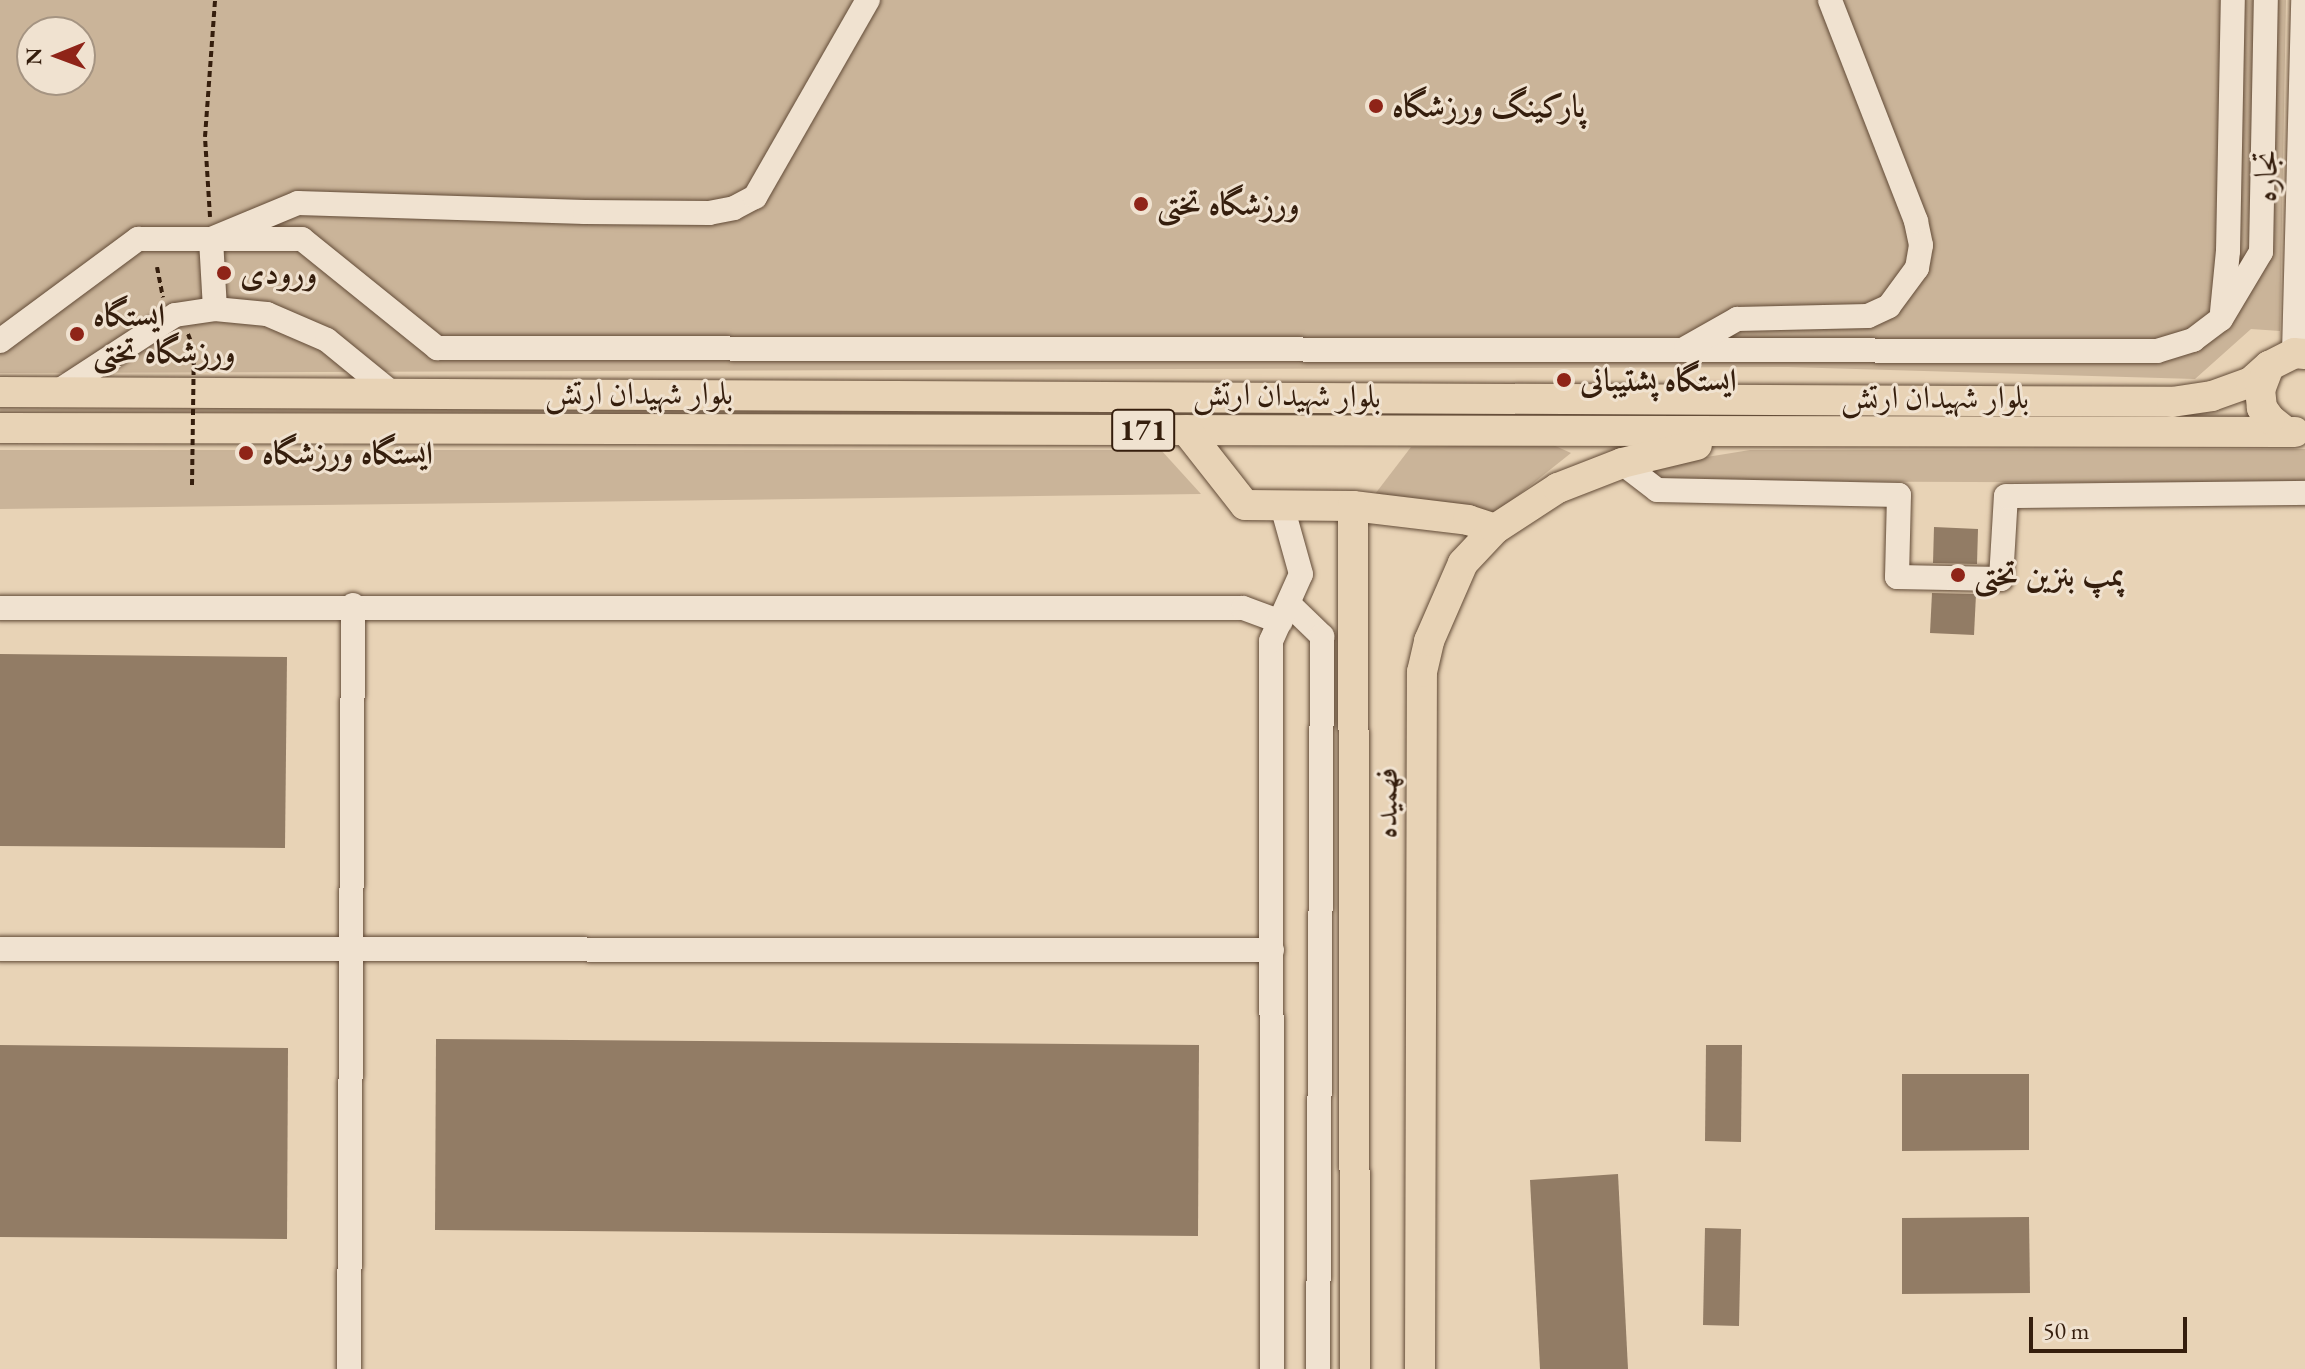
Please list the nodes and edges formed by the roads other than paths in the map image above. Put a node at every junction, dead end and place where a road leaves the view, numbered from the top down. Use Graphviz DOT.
graph roads {
  1 [pos="868,0"];
  2 [pos="1830,0"];
  3 [pos="2233,0"];
  4 [pos="2266,0"];
  5 [pos="2303,0"];
  6 [pos="211,239"];
  7 [pos="215,309"];
  8 [pos="2221,319"];
  9 [pos="0,341"];
  10 [pos="1683,350"];
  11 [pos="2289,358"];
  12 [pos="0,392"];
  13 [pos="57,392"];
  14 [pos="392,393"];
  15 [pos="0,428"];
  16 [pos="1186,430"];
  17 [pos="2295,432"];
  18 [pos="1747,433"];
  19 [pos="1622,463"];
  20 [pos="2305,493"];
  21 [pos="1282,506"];
  22 [pos="1353,506"];
  23 [pos="1495,529"];
  24 [pos="353,605"];
  25 [pos="0,608"];
  26 [pos="1285,614"];
  27 [pos="351,948"];
  28 [pos="0,949"];
  29 [pos="1272,950"];
  30 [pos="349,1369"];
  31 [pos="1272,1369"];
  32 [pos="1318,1369"];
  33 [pos="1355,1369"];
  34 [pos="1420,1369"];
  1 -- 6 [label="street"];
  2 -- 10 [label="street"];
  3 -- 8 [label="street"];
  4 -- 8 [label="street"];
  5 -- 11 [label="street, تجاره"];
  6 -- 7 [label="street"];
  6 -- 9 [label="street"];
  6 -- 10 [label="street"];
  7 -- 13 [label="street"];
  7 -- 14 [label="street"];
  8 -- 10 [label="street"];
  11 -- 14 [label="main road, بلوار شهیدان ارتش / 171"];
  11 -- 17 [label="main road"];
  12 -- 13 [label="main road, بلوار شهیدان ارتش / 171"];
  13 -- 14 [label="main road, بلوار شهیدان ارتش / 171"];
  15 -- 16 [label="main road, بلوار شهیدان ارتش / 171"];
  16 -- 18 [label="main road, بلوار شهیدان ارتش / 171"];
  16 -- 21 [label="main road"];
  17 -- 18 [label="main road, بلوار شهیدان ارتش / 171"];
  18 -- 19 [label="main road, فهمیده"];
  19 -- 20 [label="street"];
  19 -- 23 [label="main road, فهمیده"];
  21 -- 22 [label="main road"];
  21 -- 26 [label="street"];
  22 -- 23 [label="main road"];
  22 -- 33 [label="main road, فهمیده"];
  23 -- 34 [label="main road, فهمیده"];
  24 -- 25 [label="street"];
  24 -- 26 [label="street"];
  24 -- 27 [label="street"];
  26 -- 29 [label="street"];
  26 -- 32 [label="street"];
  27 -- 28 [label="street"];
  27 -- 29 [label="street"];
  27 -- 30 [label="street"];
  29 -- 31 [label="street"];
}
